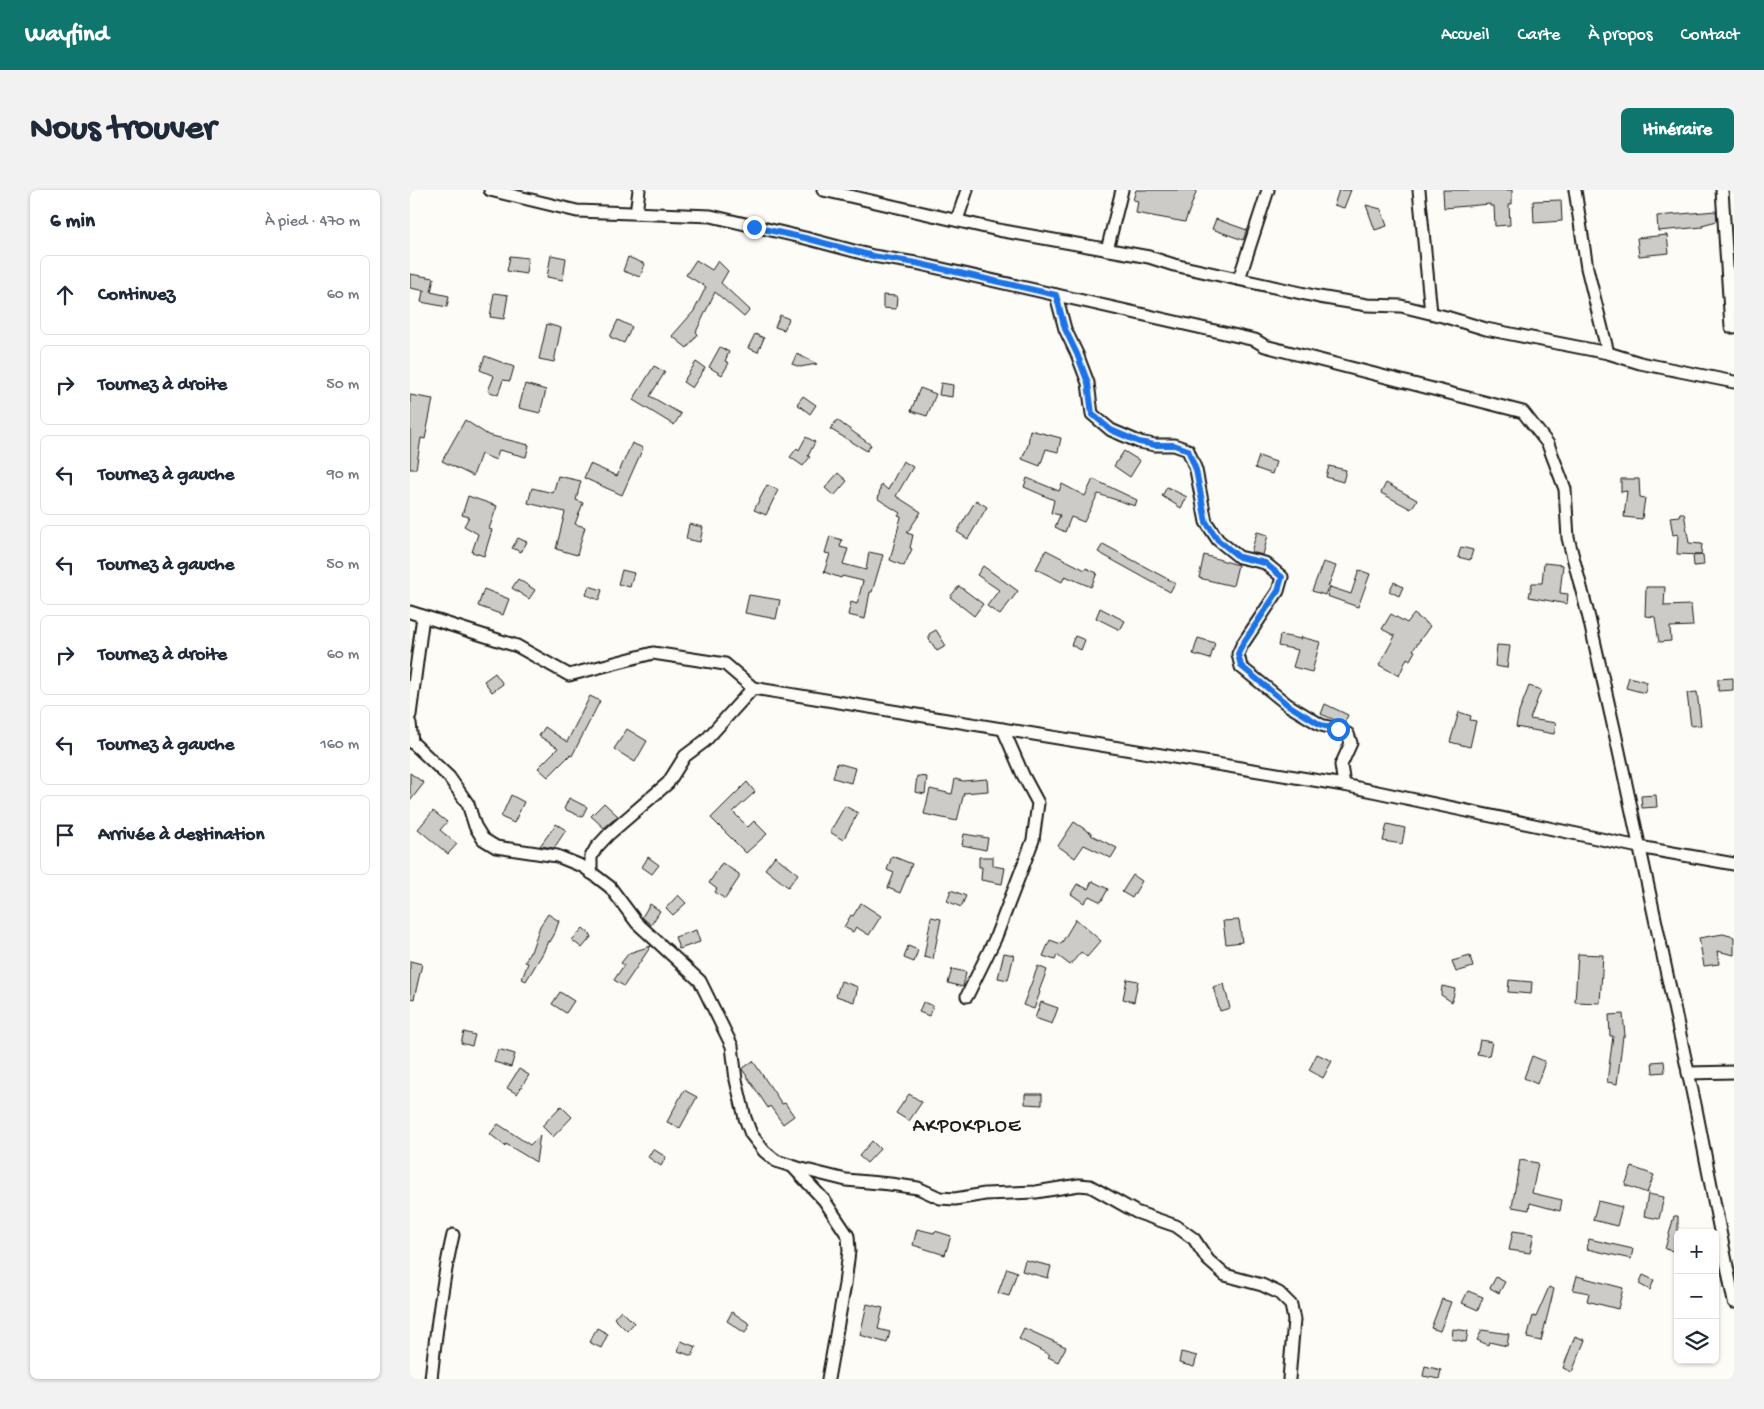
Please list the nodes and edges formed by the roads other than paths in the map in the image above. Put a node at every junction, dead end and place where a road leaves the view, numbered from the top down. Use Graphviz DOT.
graph roads {
  1 [pos="490,190"];
  2 [pos="639,190"];
  3 [pos="823,190"];
  4 [pos="967,190"];
  5 [pos="1122,190"];
  6 [pos="1268,190"];
  7 [pos="1419,190"];
  8 [pos="1575,190"];
  9 [pos="1722,190"];
  10 [pos="636,213"];
  11 [pos="957,220"];
  12 [pos="1107,250"];
  13 [pos="1239,279"];
  14 [pos="1056,295"];
  15 [pos="1431,313"];
  16 [pos="1734,327"];
  17 [pos="1608,353"];
  18 [pos="1734,382"];
  19 [pos="410,612"];
  20 [pos="423,616"];
  21 [pos="753,688"];
  22 [pos="410,715"];
  23 [pos="410,723"];
  24 [pos="1003,729"];
  25 [pos="1344,785"];
  26 [pos="1639,847"];
  27 [pos="1734,864"];
  28 [pos="591,873"];
  29 [pos="967,996"];
  30 [pos="1734,1072"];
  31 [pos="1688,1073"];
  32 [pos="792,1166"];
  33 [pos="453,1235"];
  34 [pos="1730,1267"];
  35 [pos="1734,1302"];
  36 [pos="431,1379"];
  37 [pos="828,1379"];
  38 [pos="1289,1379"];
  1 -- 10 [label="street"];
  2 -- 10 [label="street"];
  3 -- 11 [label="street"];
  4 -- 11 [label="street"];
  5 -- 12 [label="street"];
  6 -- 13 [label="street"];
  7 -- 15 [label="street"];
  8 -- 17 [label="street"];
  9 -- 16 [label="street"];
  10 -- 14 [label="street"];
  11 -- 12 [label="street"];
  12 -- 13 [label="street"];
  13 -- 15 [label="street"];
  14 -- 25 [label="street"];
  14 -- 26 [label="street"];
  15 -- 17 [label="street"];
  17 -- 18 [label="street"];
  19 -- 20 [label="street"];
  20 -- 21 [label="street"];
  20 -- 22 [label="street"];
  21 -- 24 [label="street"];
  21 -- 28 [label="street"];
  23 -- 28 [label="street"];
  24 -- 25 [label="street"];
  24 -- 29 [label="street"];
  25 -- 26 [label="street"];
  26 -- 27 [label="street"];
  26 -- 31 [label="street"];
  28 -- 32 [label="street"];
  30 -- 31 [label="street"];
  31 -- 34 [label="street"];
  32 -- 37 [label="street"];
  32 -- 38 [label="street"];
  33 -- 36 [label="street"];
  34 -- 35 [label="street"];
}
